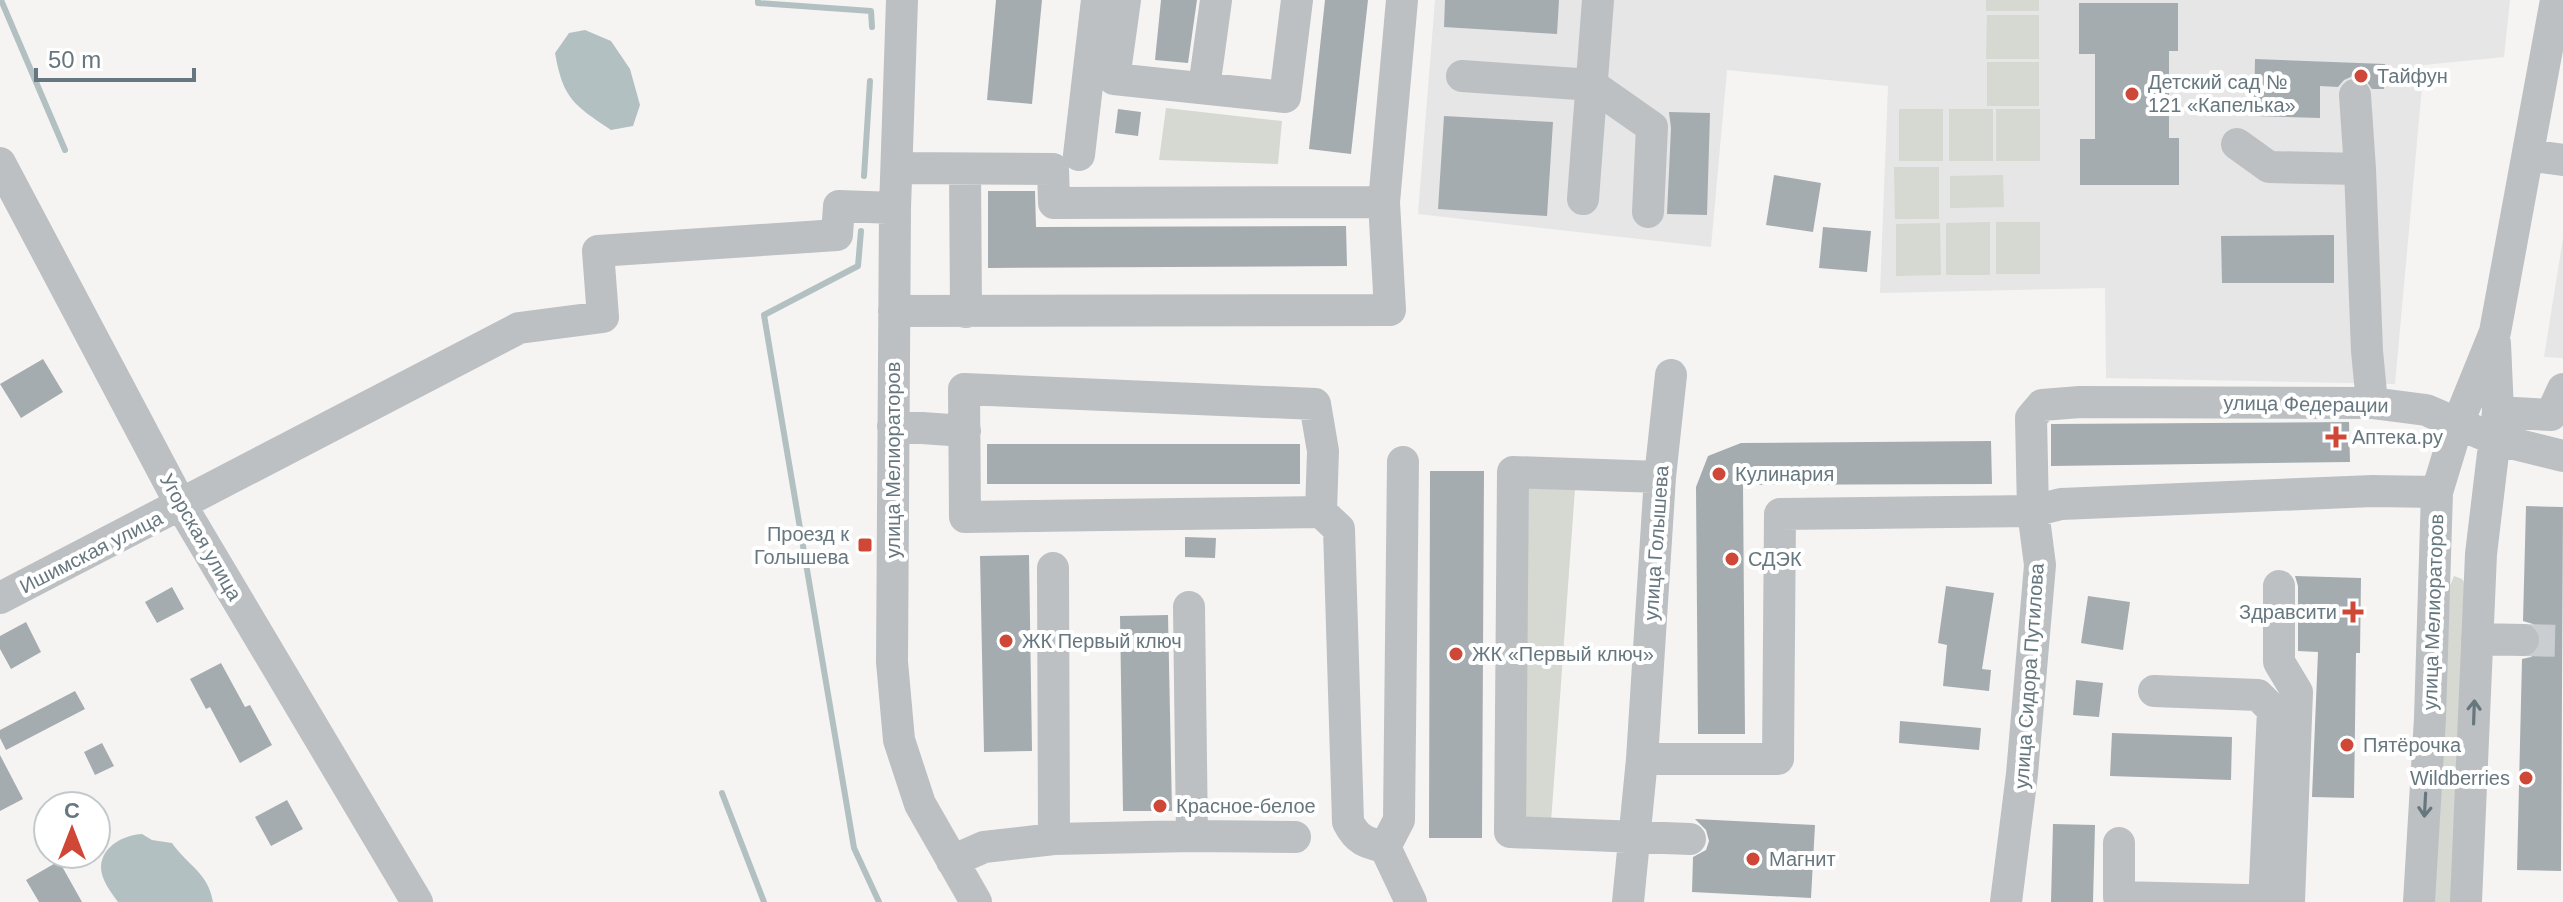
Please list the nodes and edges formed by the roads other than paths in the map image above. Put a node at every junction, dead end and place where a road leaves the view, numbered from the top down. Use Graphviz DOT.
graph roads {
  1 [pos="902,0"];
  2 [pos="1097,0"];
  3 [pos="1125,0"];
  4 [pos="1216,0"];
  5 [pos="1297,0"];
  6 [pos="1402,0"];
  7 [pos="1598,0"];
  8 [pos="2556,0"];
  9 [pos="1462,76"];
  10 [pos="1592,85"];
  11 [pos="1204,88"];
  12 [pos="2355,95"];
  13 [pos="2237,144"];
  14 [pos="1079,155"];
  15 [pos="2528,155"];
  16 [pos="2563,160"];
  17 [pos="0,163"];
  18 [pos="897,168"];
  19 [pos="965,169"];
  20 [pos="2360,169"];
  21 [pos="1583,199"];
  22 [pos="1384,202"];
  23 [pos="895,208"];
  24 [pos="1648,212"];
  25 [pos="894,311"];
  26 [pos="966,312"];
  27 [pos="2495,332"];
  28 [pos="1671,375"];
  29 [pos="2563,389"];
  30 [pos="2372,403"];
  31 [pos="2042,405"];
  32 [pos="2458,423"];
  33 [pos="893,426"];
  34 [pos="2496,426"];
  35 [pos="965,431"];
  36 [pos="2563,456"];
  37 [pos="1403,462"];
  38 [pos="1660,477"];
  39 [pos="2437,492"];
  40 [pos="181,505"];
  41 [pos="2033,511"];
  42 [pos="1321,512"];
  43 [pos="1053,568"];
  44 [pos="2279,586"];
  45 [pos="0,598"];
  46 [pos="1189,607"];
  47 [pos="2477,639"];
  48 [pos="2523,640"];
  49 [pos="2154,691"];
  50 [pos="1642,759"];
  51 [pos="1192,836"];
  52 [pos="1634,836"];
  53 [pos="1295,837"];
  54 [pos="1054,839"];
  55 [pos="1690,839"];
  56 [pos="2119,843"];
  57 [pos="1385,847"];
  58 [pos="952,861"];
  59 [pos="2272,901"];
  60 [pos="417,902"];
  61 [pos="976,902"];
  62 [pos="1411,902"];
  63 [pos="1628,902"];
  64 [pos="2006,902"];
  65 [pos="2419,902"];
  66 [pos="2466,902"];
  1 -- 18 [label="street, улица Мелиораторов"];
  2 -- 14 [label="street"];
  3 -- 11 [label="street"];
  4 -- 11 [label="street"];
  5 -- 11 [label="street"];
  6 -- 22 [label="street"];
  7 -- 10 [label="street"];
  8 -- 15 [label="street, улица Мелиораторов"];
  9 -- 10 [label="street"];
  10 -- 21 [label="street"];
  10 -- 24 [label="street"];
  12 -- 20 [label="street"];
  13 -- 20 [label="street"];
  15 -- 16 [label="street"];
  15 -- 27 [label="street, улица Мелиораторов"];
  17 -- 40 [label="street, Угорская улица"];
  18 -- 19 [label="street"];
  18 -- 23 [label="street, улица Мелиораторов"];
  19 -- 22 [label="street"];
  19 -- 26 [label="street"];
  20 -- 30 [label="street"];
  22 -- 26 [label="street"];
  23 -- 25 [label="street, улица Мелиораторов"];
  23 -- 40 [label="street, Ишимская улица"];
  25 -- 26 [label="street"];
  25 -- 33 [label="street, улица Мелиораторов"];
  27 -- 32 [label="street, улица Мелиораторов"];
  27 -- 34 [label="street, улица Мелиораторов"];
  28 -- 38 [label="street, улица Голышева"];
  29 -- 34 [label="street"];
  30 -- 31 [label="street, улица Федерации"];
  30 -- 32 [label="street, улица Федерации"];
  31 -- 41 [label="street, улица Сидора Путилова"];
  32 -- 34 [label="street, улица Федерации"];
  32 -- 39 [label="street, улица Мелиораторов"];
  33 -- 35 [label="street"];
  33 -- 58 [label="street, улица Мелиораторов"];
  34 -- 36 [label="street, улица Федерации"];
  34 -- 47 [label="street, улица Мелиораторов"];
  35 -- 42 [label="street"];
  35 -- 42 [label="street"];
  37 -- 57 [label="street"];
  38 -- 50 [label="street, улица Голышева"];
  38 -- 52 [label="street"];
  39 -- 41 [label="street"];
  39 -- 65 [label="street, улица Мелиораторов, one-way"];
  40 -- 45 [label="street, Ишимская улица"];
  40 -- 60 [label="street, Угорская улица"];
  41 -- 50 [label="street"];
  41 -- 64 [label="street, улица Сидора Путилова"];
  42 -- 57 [label="street"];
  43 -- 54 [label="street"];
  44 -- 59 [label="street"];
  46 -- 51 [label="street"];
  47 -- 48 [label="street"];
  66 -- 47 [label="street, улица Мелиораторов, one-way"];
  49 -- 59 [label="street"];
  50 -- 52 [label="street, улица Голышева"];
  51 -- 53 [label="street"];
  51 -- 54 [label="street"];
  52 -- 55 [label="street"];
  52 -- 63 [label="street, улица Голышева"];
  54 -- 58 [label="street"];
  56 -- 59 [label="street"];
  57 -- 62 [label="street"];
  58 -- 61 [label="street, улица Мелиораторов"];
}
